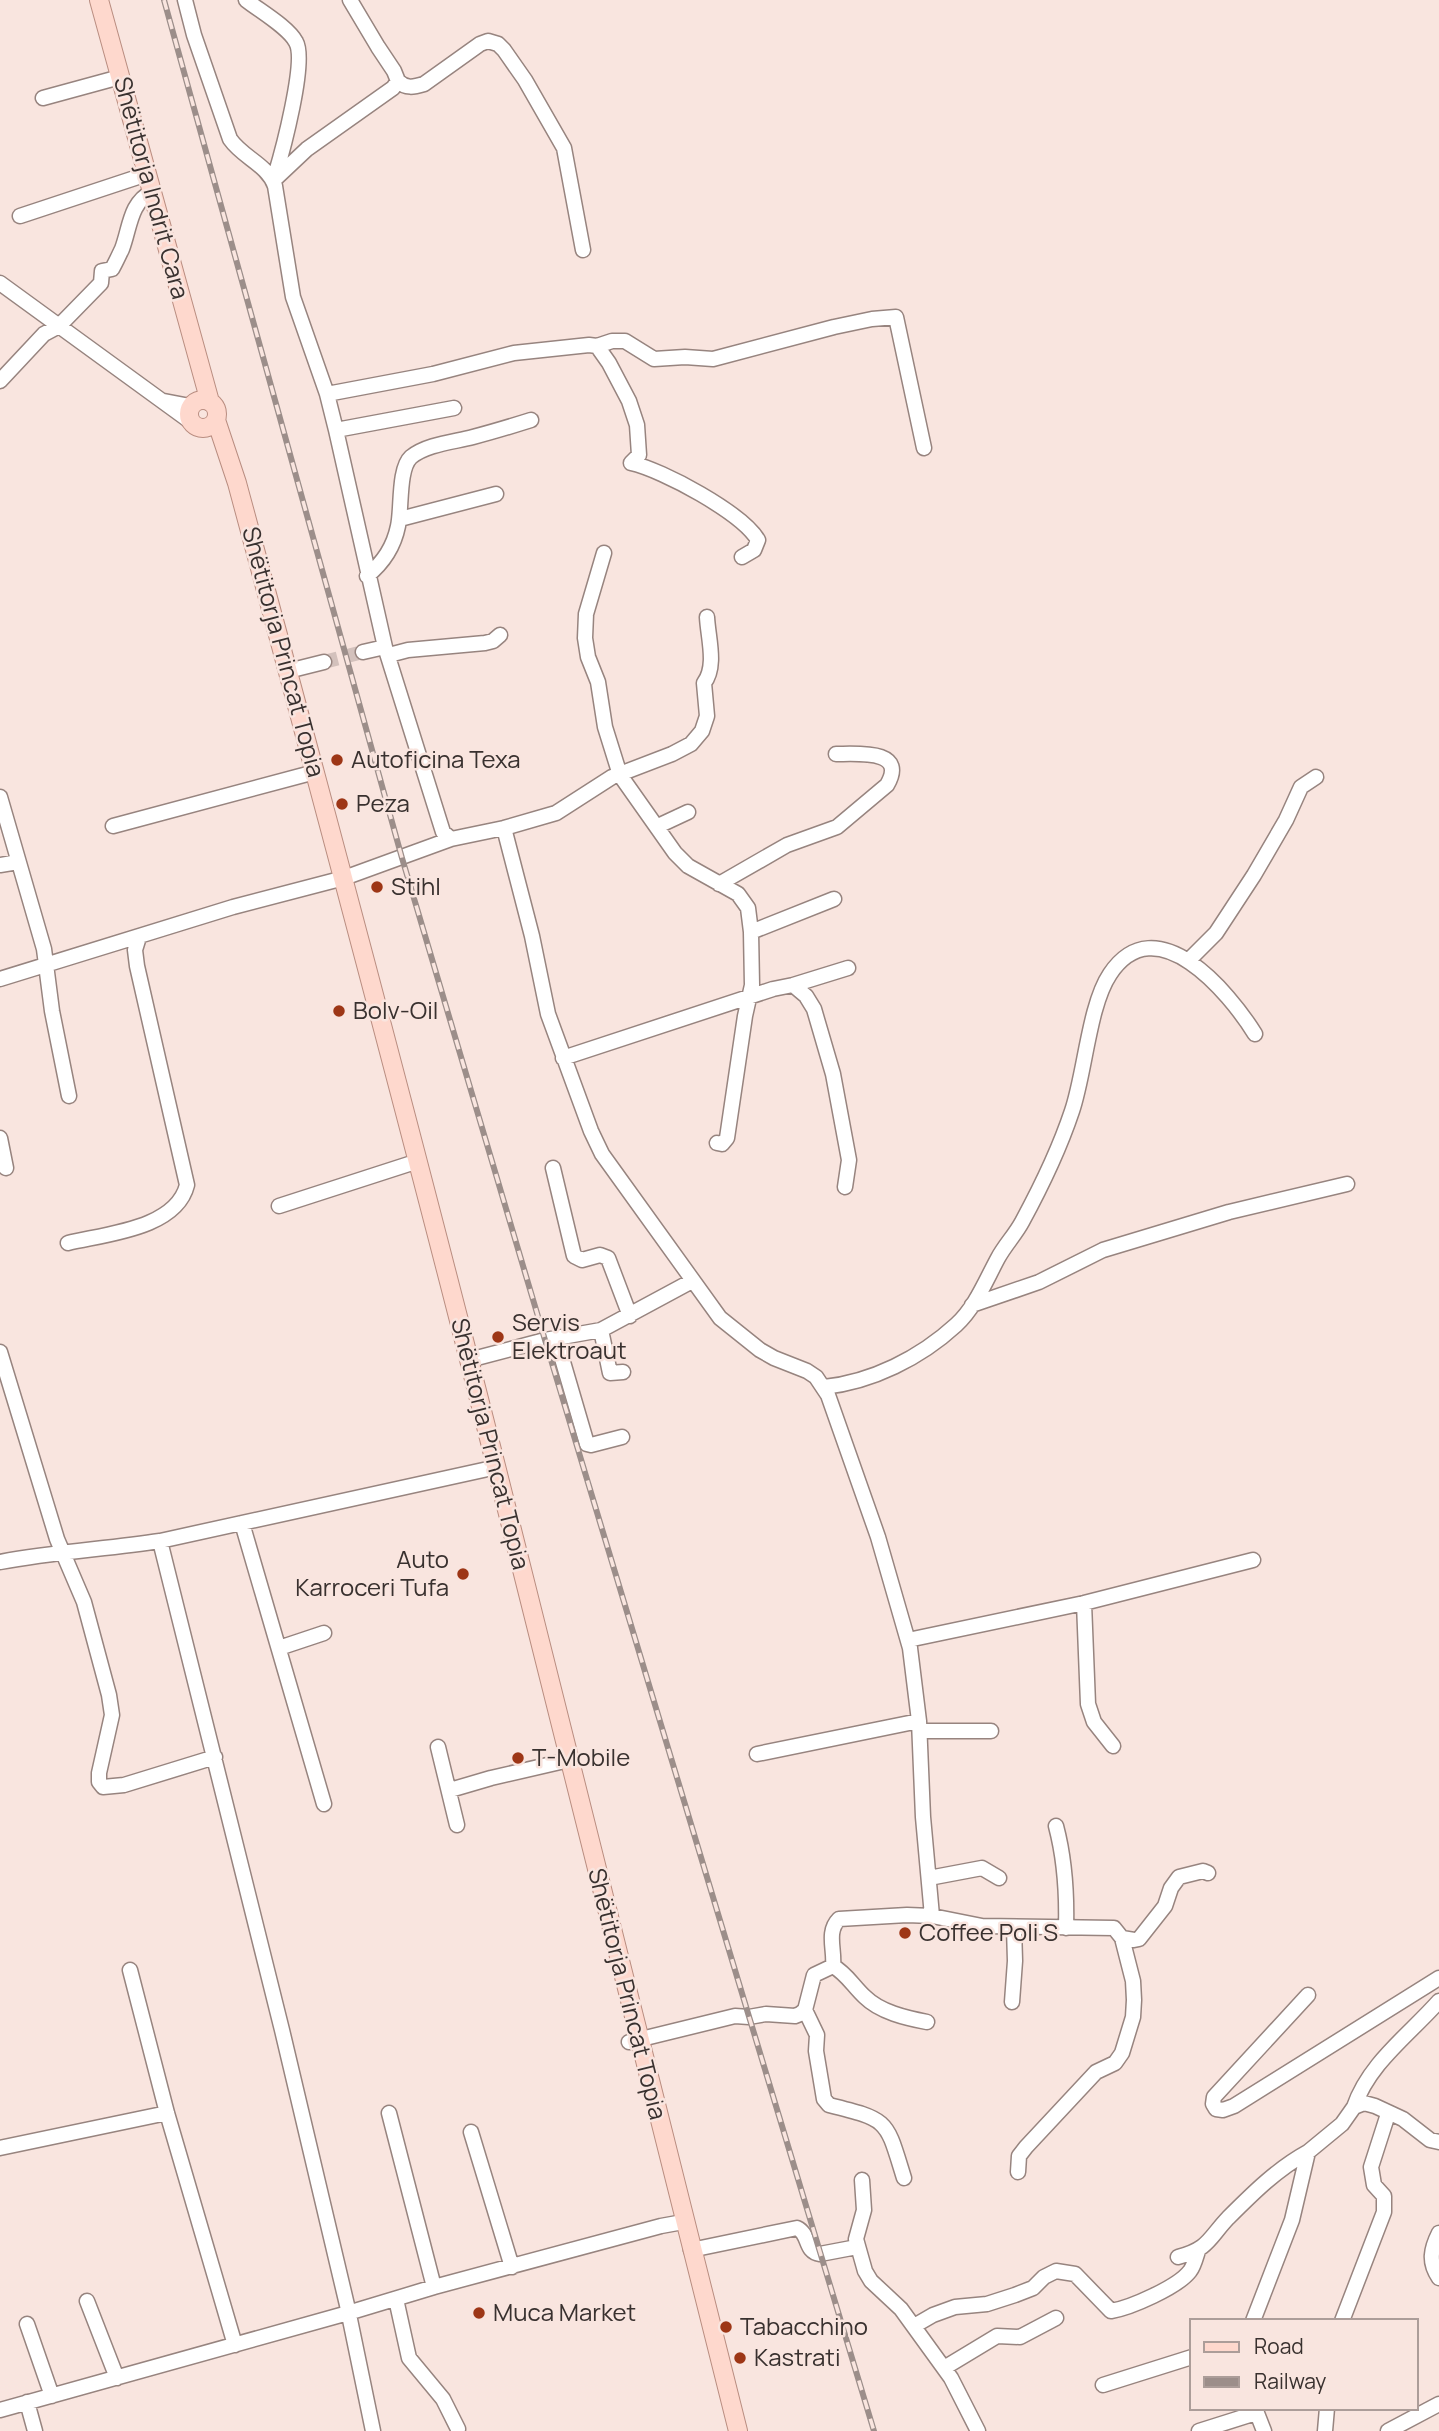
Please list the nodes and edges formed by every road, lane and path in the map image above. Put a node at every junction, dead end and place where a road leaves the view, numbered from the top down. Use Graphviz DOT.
graph roads {
  1 [pos="99,0"];
  2 [pos="185,0"];
  3 [pos="246,0"];
  4 [pos="350,0"];
  5 [pos="120,77"];
  6 [pos="398,81"];
  7 [pos="43,98"];
  8 [pos="147,174"];
  9 [pos="273,181"];
  10 [pos="152,192"];
  11 [pos="20,216"];
  12 [pos="583,250"];
  13 [pos="0,283"];
  14 [pos="60,326"];
  15 [pos="597,346"];
  16 [pos="0,381"];
  17 [pos="327,394"];
  18 [pos="454,408"];
  19 [pos="200,413"];
  20 [pos="531,420"];
  21 [pos="336,430"];
  22 [pos="924,448"];
  23 [pos="496,494"];
  24 [pos="400,519"];
  25 [pos="604,553"];
  26 [pos="742,558"];
  27 [pos="368,576"];
  28 [pos="707,617"];
  29 [pos="500,635"];
  30 [pos="387,651"];
  31 [pos="363,652"];
  32 [pos="324,662"];
  33 [pos="288,671"];
  34 [pos="836,754"];
  35 [pos="315,772"];
  36 [pos="620,775"];
  37 [pos="1316,777"];
  38 [pos="0,797"];
  39 [pos="688,812"];
  40 [pos="113,826"];
  41 [pos="658,826"];
  42 [pos="504,828"];
  43 [pos="445,838"];
  44 [pos="18,862"];
  45 [pos="0,865"];
  46 [pos="344,877"];
  47 [pos="719,884"];
  48 [pos="834,899"];
  49 [pos="751,932"];
  50 [pos="139,937"];
  51 [pos="1188,961"];
  52 [pos="47,965"];
  53 [pos="848,968"];
  54 [pos="0,979"];
  55 [pos="793,985"];
  56 [pos="748,998"];
  57 [pos="1255,1034"];
  58 [pos="563,1058"];
  59 [pos="69,1097"];
  60 [pos="0,1138"];
  61 [pos="717,1143"];
  62 [pos="409,1164"];
  63 [pos="6,1167"];
  64 [pos="554,1168"];
  65 [pos="1347,1184"];
  66 [pos="845,1187"];
  67 [pos="279,1206"];
  68 [pos="68,1243"];
  69 [pos="692,1281"];
  70 [pos="972,1305"];
  71 [pos="630,1316"];
  72 [pos="601,1330"];
  73 [pos="555,1338"];
  74 [pos="0,1343"];
  75 [pos="0,1352"];
  76 [pos="469,1360"];
  77 [pos="623,1372"];
  78 [pos="824,1387"];
  79 [pos="622,1437"];
  80 [pos="497,1467"];
  81 [pos="242,1523"];
  82 [pos="160,1541"];
  83 [pos="64,1552"];
  84 [pos="1253,1560"];
  85 [pos="0,1562"];
  86 [pos="1084,1602"];
  87 [pos="324,1633"];
  88 [pos="908,1640"];
  89 [pos="279,1648"];
  90 [pos="919,1726"];
  91 [pos="991,1731"];
  92 [pos="1113,1746"];
  93 [pos="438,1747"];
  94 [pos="757,1754"];
  95 [pos="215,1757"];
  96 [pos="569,1760"];
  97 [pos="450,1790"];
  98 [pos="324,1804"];
  99 [pos="457,1825"];
  100 [pos="1056,1826"];
  101 [pos="1208,1873"];
  102 [pos="929,1878"];
  103 [pos="999,1878"];
  104 [pos="932,1916"];
  105 [pos="1066,1927"];
  106 [pos="1014,1928"];
  107 [pos="1122,1938"];
  108 [pos="833,1966"];
  109 [pos="130,1970"];
  110 [pos="1439,1978"];
  111 [pos="1308,1995"];
  112 [pos="1439,2001"];
  113 [pos="1012,2002"];
  114 [pos="805,2010"];
  115 [pos="927,2022"];
  116 [pos="634,2041"];
  117 [pos="1354,2107"];
  118 [pos="167,2113"];
  119 [pos="389,2113"];
  120 [pos="1388,2114"];
  121 [pos="471,2132"];
  122 [pos="1439,2142"];
  123 [pos="0,2148"];
  124 [pos="1308,2152"];
  125 [pos="1018,2172"];
  126 [pos="904,2178"];
  127 [pos="862,2180"];
  128 [pos="683,2222"];
  129 [pos="1439,2232"];
  130 [pos="857,2247"];
  131 [pos="691,2250"];
  132 [pos="1198,2251"];
  133 [pos="1178,2257"];
  134 [pos="512,2267"];
  135 [pos="1439,2278"];
  136 [pos="434,2287"];
  137 [pos="396,2299"];
  138 [pos="87,2301"];
  139 [pos="348,2313"];
  140 [pos="1056,2318"];
  141 [pos="1254,2319"];
  142 [pos="1343,2319"];
  143 [pos="26,2324"];
  144 [pos="914,2326"];
  145 [pos="235,2345"];
  146 [pos="1190,2358"];
  147 [pos="944,2368"];
  148 [pos="117,2378"];
  149 [pos="1103,2385"];
  150 [pos="52,2396"];
  151 [pos="27,2402"];
  152 [pos="1439,2404"];
  153 [pos="0,2410"];
  154 [pos="1327,2410"];
  155 [pos="1256,2411"];
  156 [pos="458,2429"];
  157 [pos="35,2431"];
  158 [pos="373,2431"];
  159 [pos="738,2431"];
  160 [pos="978,2431"];
  161 [pos="1199,2431"];
  162 [pos="1264,2431"];
  163 [pos="1325,2431"];
  164 [pos="1388,2431"];
  1 -- 5 [label="main road, Shëtitorja Indrit Cara"];
  2 -- 9 [label="street"];
  3 -- 9 [label="street"];
  4 -- 6 [label="street"];
  5 -- 7 [label="street"];
  5 -- 8 [label="main road, Shëtitorja Indrit Cara"];
  6 -- 9 [label="street"];
  6 -- 12 [label="street"];
  8 -- 10 [label="main road, Shëtitorja Indrit Cara"];
  8 -- 11 [label="street"];
  9 -- 17 [label="street"];
  10 -- 14 [label="street"];
  10 -- 19 [label="main road, Shëtitorja Indrit Cara"];
  13 -- 14 [label="street"];
  14 -- 16 [label="street"];
  14 -- 19 [label="street"];
  15 -- 17 [label="street"];
  15 -- 22 [label="street"];
  15 -- 26 [label="street"];
  17 -- 21 [label="street"];
  18 -- 21 [label="street"];
  19 -- 33 [label="main road, Shëtitorja Princat Topia"];
  20 -- 24 [label="street"];
  21 -- 27 [label="street"];
  23 -- 24 [label="street"];
  24 -- 27 [label="street"];
  25 -- 36 [label="street"];
  27 -- 30 [label="street"];
  28 -- 36 [label="street"];
  29 -- 30 [label="street"];
  30 -- 31 [label="street"];
  30 -- 43 [label="street"];
  32 -- 33 [label="street"];
  33 -- 35 [label="main road, Shëtitorja Princat Topia"];
  34 -- 47 [label="street"];
  35 -- 40 [label="street"];
  35 -- 46 [label="main road, Shëtitorja Princat Topia"];
  36 -- 41 [label="street"];
  36 -- 42 [label="street"];
  37 -- 51 [label="street"];
  38 -- 44 [label="street"];
  39 -- 41 [label="street"];
  41 -- 47 [label="street"];
  42 -- 43 [label="street"];
  42 -- 58 [label="street"];
  43 -- 46 [label="street"];
  44 -- 45 [label="street"];
  44 -- 52 [label="street"];
  46 -- 50 [label="street"];
  46 -- 76 [label="main road, Shëtitorja Princat Topia"];
  47 -- 49 [label="street"];
  48 -- 49 [label="street"];
  49 -- 56 [label="street"];
  50 -- 52 [label="street"];
  50 -- 68 [label="street"];
  51 -- 57 [label="street"];
  51 -- 70 [label="street"];
  52 -- 54 [label="street"];
  52 -- 59 [label="street"];
  53 -- 55 [label="street"];
  55 -- 56 [label="street"];
  55 -- 66 [label="street"];
  56 -- 58 [label="street"];
  56 -- 61 [label="street"];
  58 -- 69 [label="street"];
  60 -- 63 [label="street"];
  62 -- 67 [label="street"];
  64 -- 71 [label="street"];
  65 -- 70 [label="street"];
  69 -- 71 [label="street"];
  69 -- 78 [label="street"];
  70 -- 78 [label="street"];
  71 -- 72 [label="street"];
  72 -- 73 [label="street"];
  72 -- 77 [label="street"];
  73 -- 76 [label="street"];
  73 -- 79 [label="street"];
  74 -- 75 [label="street"];
  75 -- 83 [label="street"];
  76 -- 80 [label="main road, Shëtitorja Princat Topia"];
  78 -- 88 [label="street"];
  80 -- 81 [label="street"];
  80 -- 96 [label="main road, Shëtitorja Princat Topia"];
  81 -- 82 [label="street"];
  81 -- 89 [label="street"];
  82 -- 83 [label="street"];
  82 -- 95 [label="street"];
  83 -- 85 [label="street"];
  83 -- 95 [label="street"];
  84 -- 86 [label="street"];
  86 -- 88 [label="street"];
  86 -- 92 [label="street"];
  87 -- 89 [label="street"];
  88 -- 90 [label="street"];
  89 -- 98 [label="street"];
  90 -- 91 [label="street"];
  90 -- 94 [label="street"];
  90 -- 102 [label="street"];
  93 -- 97 [label="street"];
  95 -- 139 [label="street"];
  96 -- 97 [label="street"];
  96 -- 116 [label="main road, Shëtitorja Princat Topia"];
  97 -- 99 [label="street"];
  100 -- 105 [label="street"];
  101 -- 107 [label="street"];
  102 -- 103 [label="street"];
  102 -- 104 [label="street"];
  104 -- 106 [label="street"];
  104 -- 108 [label="street"];
  105 -- 106 [label="street"];
  105 -- 107 [label="street"];
  106 -- 113 [label="street"];
  107 -- 125 [label="street"];
  108 -- 114 [label="street"];
  108 -- 115 [label="street"];
  109 -- 118 [label="street"];
  110 -- 111 [label="street"];
  112 -- 117 [label="street"];
  114 -- 116 [label="street"];
  114 -- 126 [label="street"];
  116 -- 128 [label="main road, Shëtitorja Princat Topia"];
  117 -- 120 [label="street"];
  117 -- 124 [label="street"];
  118 -- 123 [label="street"];
  118 -- 145 [label="street"];
  119 -- 136 [label="street"];
  120 -- 122 [label="street"];
  120 -- 142 [label="street"];
  121 -- 134 [label="street"];
  124 -- 132 [label="street"];
  124 -- 141 [label="street"];
  127 -- 130 [label="street"];
  128 -- 131 [label="main road, Shëtitorja Princat Topia"];
  128 -- 134 [label="street"];
  129 -- 135 [label="street"];
  130 -- 131 [label="street"];
  130 -- 144 [label="street"];
  131 -- 159 [label="main road, Shëtitorja Princat Topia"];
  132 -- 133 [label="street"];
  132 -- 144 [label="street"];
  134 -- 136 [label="street"];
  136 -- 137 [label="street"];
  137 -- 139 [label="street"];
  137 -- 156 [label="street"];
  138 -- 148 [label="street"];
  139 -- 145 [label="street"];
  139 -- 158 [label="street"];
  140 -- 147 [label="street"];
  143 -- 150 [label="street"];
  144 -- 147 [label="street"];
  145 -- 148 [label="street"];
  146 -- 149 [label="street"];
  147 -- 160 [label="street"];
  148 -- 150 [label="street"];
  150 -- 151 [label="street"];
  151 -- 153 [label="street"];
  151 -- 157 [label="street"];
  152 -- 164 [label="street"];
  154 -- 163 [label="street"];
  155 -- 161 [label="street"];
  155 -- 162 [label="street"];
}
